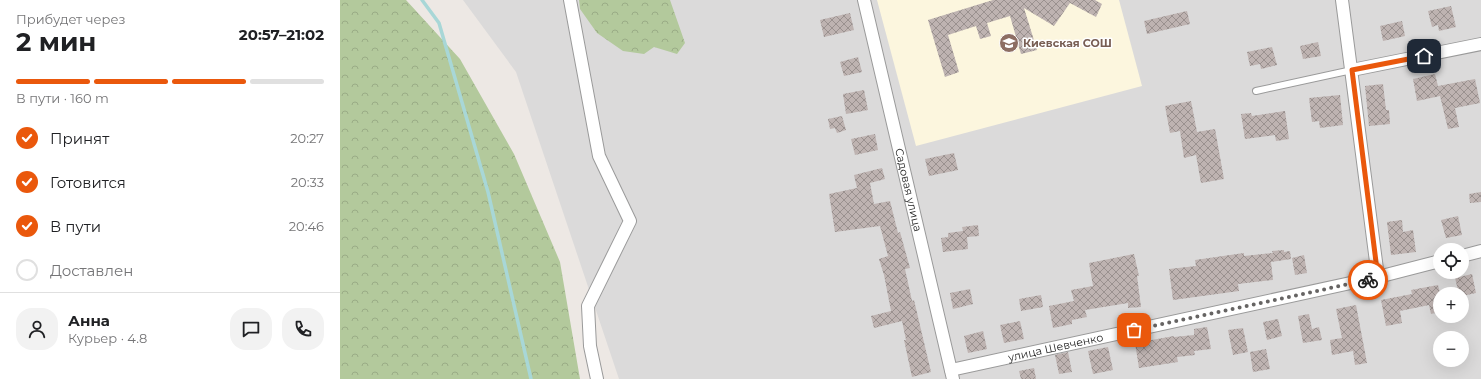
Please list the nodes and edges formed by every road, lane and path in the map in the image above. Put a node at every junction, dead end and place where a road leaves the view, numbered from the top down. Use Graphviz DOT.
graph roads {
  1 [pos="570,0"];
  2 [pos="864,0"];
  3 [pos="1342,0"];
  4 [pos="1481,44"];
  5 [pos="1352,70"];
  6 [pos="1256,91"];
  7 [pos="1481,251"];
  8 [pos="1469,254"];
  9 [pos="1433,263"];
  10 [pos="1378,278"];
  11 [pos="952,375"];
  12 [pos="598,379"];
  1 -- 12 [label="street"];
  2 -- 11 [label="street, Садовая улица"];
  3 -- 5 [label="street"];
  4 -- 5 [label="street"];
  5 -- 6 [label="lane"];
  5 -- 10 [label="street"];
  7 -- 8 [label="street"];
  9 -- 10 [label="street, улица Шевченко"];
  10 -- 11 [label="street, улица Шевченко"];
}
